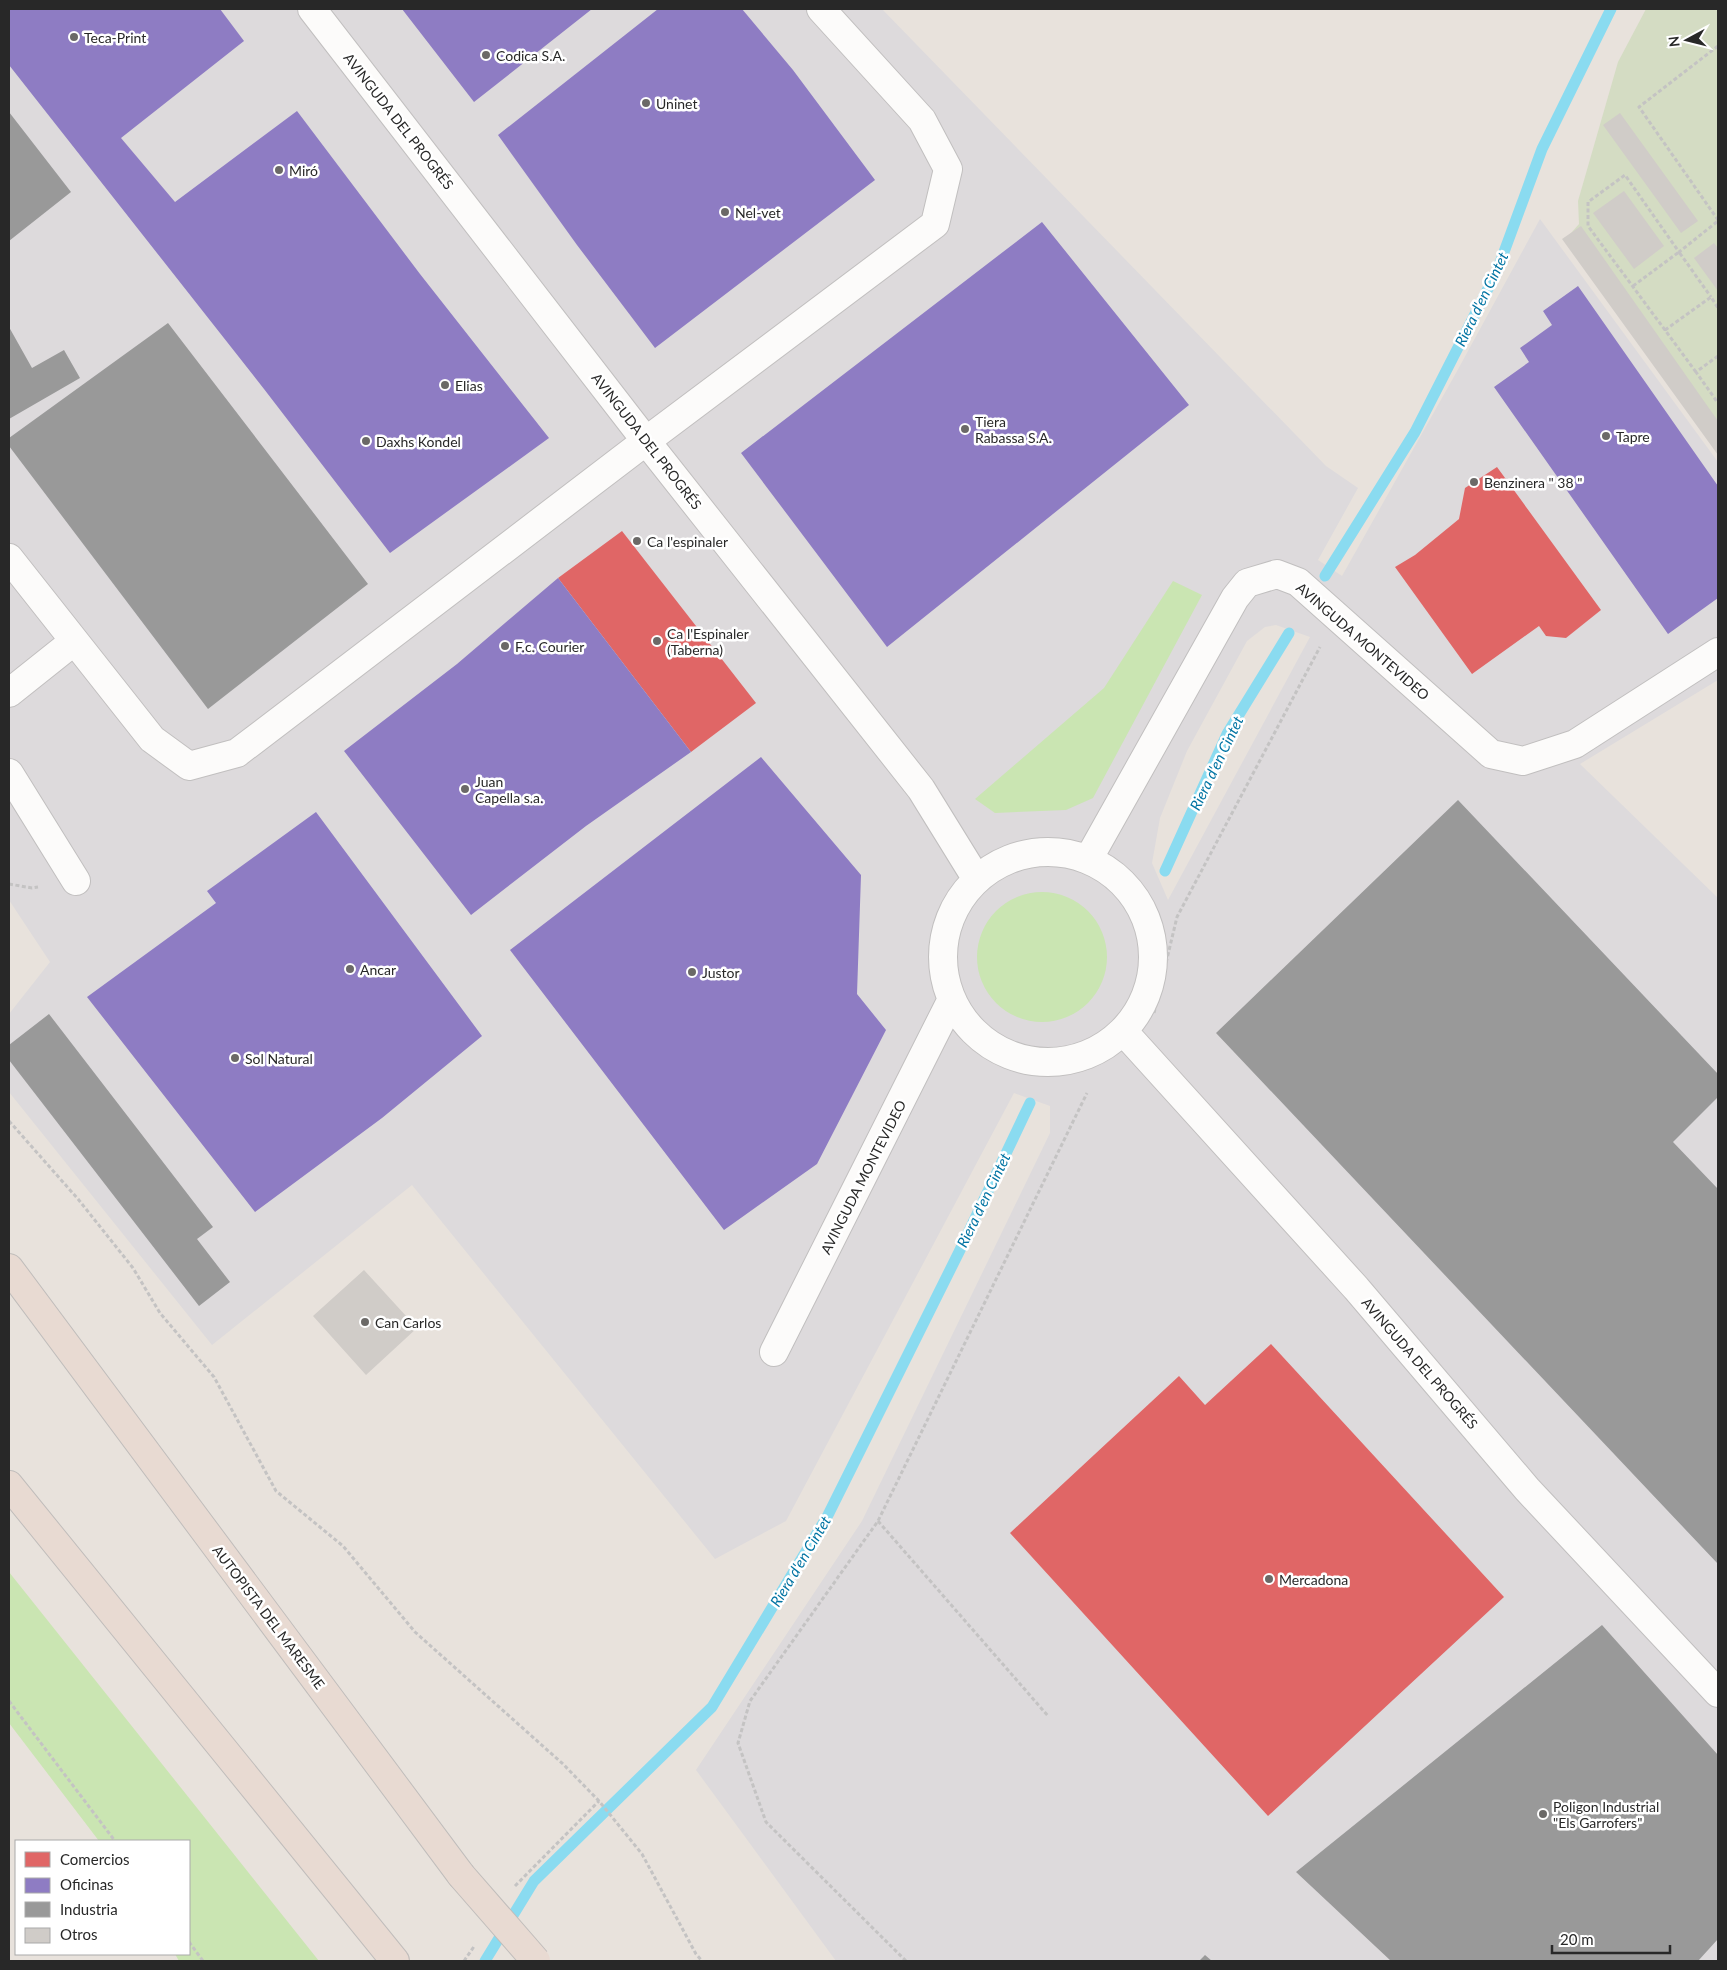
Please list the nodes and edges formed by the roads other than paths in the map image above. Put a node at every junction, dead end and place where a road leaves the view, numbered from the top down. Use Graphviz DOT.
graph roads {
  1 [pos="312,9"];
  2 [pos="821,9"];
  3 [pos="646,441"];
  4 [pos="9,558"];
  5 [pos="73,642"];
  6 [pos="1718,652"];
  7 [pos="9,693"];
  8 [pos="9,773"];
  9 [pos="1088,858"];
  10 [pos="976,878"];
  11 [pos="76,881"];
  12 [pos="951,1001"];
  13 [pos="1124,1032"];
  14 [pos="9,1268"];
  15 [pos="774,1352"];
  16 [pos="9,1484"];
  17 [pos="1718,1693"];
  18 [pos="395,1961"];
  19 [pos="536,1961"];
  1 -- 3 [label="street, AVINGUDA DEL PROGRÉS"];
  2 -- 3 [label="street"];
  3 -- 5 [label="street"];
  3 -- 10 [label="street, AVINGUDA DEL PROGRÉS"];
  4 -- 5 [label="street"];
  5 -- 7 [label="street"];
  6 -- 9 [label="street, AVINGUDA MONTEVIDEO"];
  8 -- 11 [label="street"];
  9 -- 10 [label="street"];
  9 -- 13 [label="street"];
  10 -- 12 [label="street"];
  12 -- 13 [label="street"];
  12 -- 15 [label="street, AVINGUDA MONTEVIDEO"];
  13 -- 17 [label="street, AVINGUDA DEL PROGRÉS"];
  14 -- 19 [label="highway, AUTOPISTA DEL MARESME, bridge"];
  16 -- 18 [label="highway"];
}
